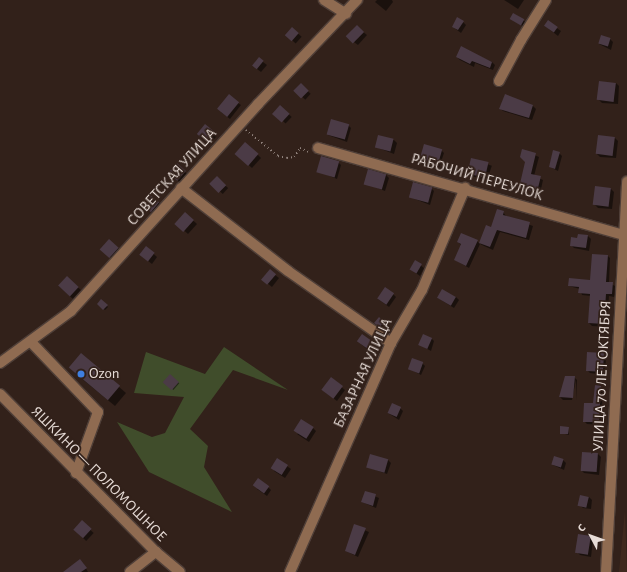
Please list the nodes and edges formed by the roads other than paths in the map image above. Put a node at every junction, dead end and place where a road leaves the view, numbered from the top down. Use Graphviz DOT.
graph roads {
  1 [pos="324,0"];
  2 [pos="357,0"];
  3 [pos="546,0"];
  4 [pos="346,14"];
  5 [pos="499,81"];
  6 [pos="318,148"];
  7 [pos="627,182"];
  8 [pos="181,188"];
  9 [pos="465,188"];
  10 [pos="626,236"];
  11 [pos="31,342"];
  12 [pos="391,343"];
  13 [pos="0,363"];
  14 [pos="0,394"];
  15 [pos="76,473"];
  16 [pos="156,552"];
  17 [pos="130,572"];
  18 [pos="180,572"];
  19 [pos="290,572"];
  20 [pos="606,572"];
  1 -- 4 [label="street"];
  2 -- 4 [label="street, СОВЕТСКАЯ УЛИЦА"];
  3 -- 5 [label="street"];
  4 -- 8 [label="street, СОВЕТСКАЯ УЛИЦА"];
  6 -- 9 [label="street, РАБОЧИЙ ПЕРЕУЛОК"];
  7 -- 10 [label="street, УЛИЦА 70 ЛЕТ ОКТЯБРЯ"];
  8 -- 11 [label="street, СОВЕТСКАЯ УЛИЦА"];
  8 -- 12 [label="street"];
  9 -- 10 [label="street, РАБОЧИЙ ПЕРЕУЛОК"];
  9 -- 12 [label="street, БАЗАРНАЯ УЛИЦА"];
  10 -- 20 [label="street, УЛИЦА 70 ЛЕТ ОКТЯБРЯ"];
  11 -- 13 [label="street, СОВЕТСКАЯ УЛИЦА"];
  11 -- 15 [label="street"];
  12 -- 19 [label="street, БАЗАРНАЯ УЛИЦА"];
  14 -- 15 [label="street, ЯШКИНО — ПОЛОМОШНОЕ"];
  15 -- 16 [label="street, ЯШКИНО — ПОЛОМОШНОЕ"];
  16 -- 17 [label="street"];
  16 -- 18 [label="street, ЯШКИНО — ПОЛОМОШНОЕ"];
}
